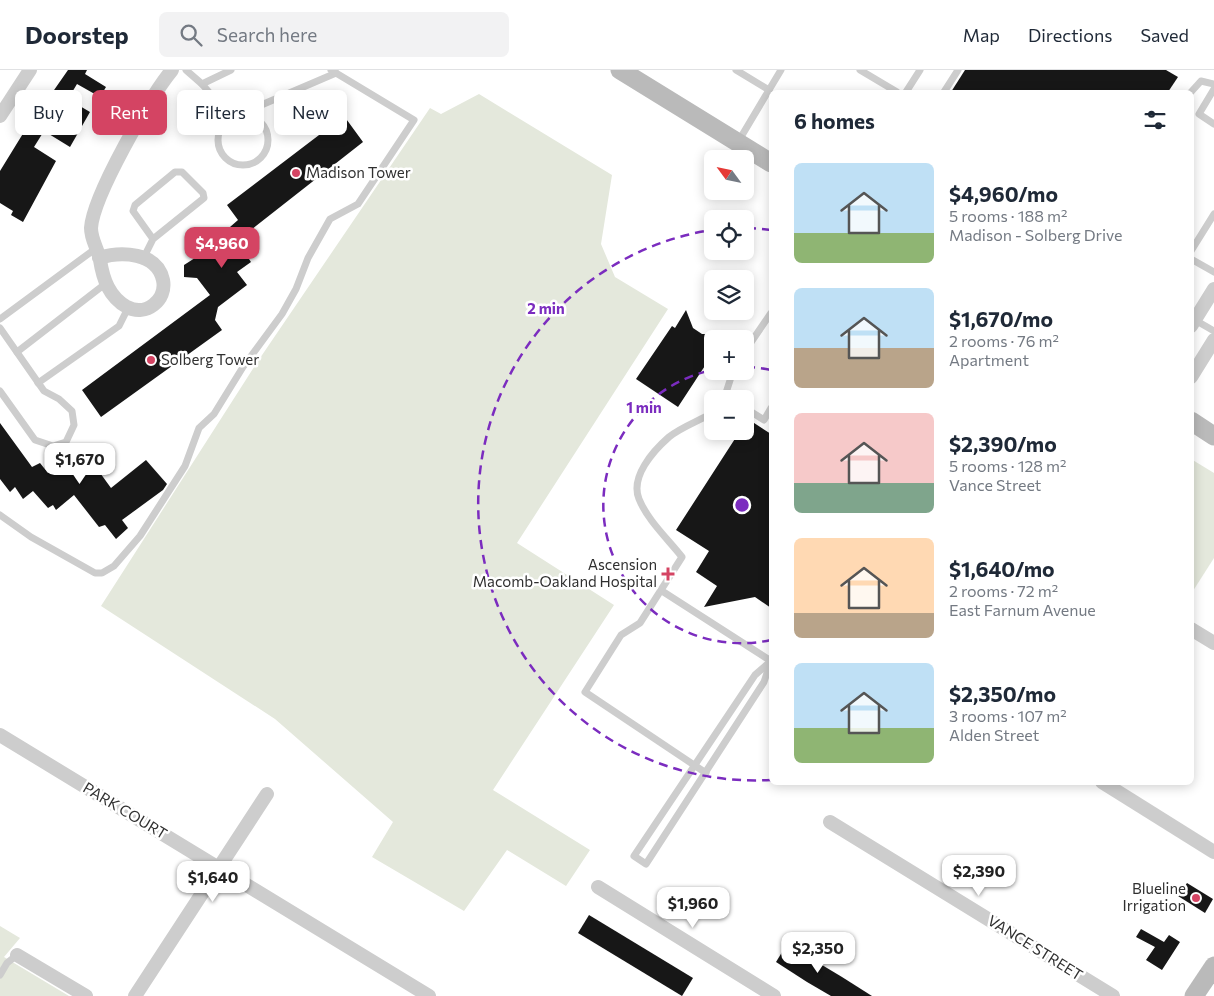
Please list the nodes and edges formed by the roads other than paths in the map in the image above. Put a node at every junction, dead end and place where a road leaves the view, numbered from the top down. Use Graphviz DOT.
graph roads {
  1 [pos="30,70"];
  2 [pos="172,70"];
  3 [pos="186,70"];
  4 [pos="231,70"];
  5 [pos="620,70"];
  6 [pos="736,70"];
  7 [pos="781,70"];
  8 [pos="860,70"];
  9 [pos="920,70"];
  10 [pos="958,70"];
  11 [pos="334,71"];
  12 [pos="202,84"];
  13 [pos="1214,84"];
  14 [pos="1214,89"];
  15 [pos="207,90"];
  16 [pos="768,90"];
  17 [pos="894,90"];
  18 [pos="907,90"];
  19 [pos="945,90"];
  20 [pos="1193,90"];
  21 [pos="264,103"];
  22 [pos="0,116"];
  23 [pos="231,118"];
  24 [pos="1214,124"];
  25 [pos="738,142"];
  26 [pos="769,162"];
  27 [pos="1214,214"];
  28 [pos="153,239"];
  29 [pos="1194,246"];
  30 [pos="97,253"];
  31 [pos="144,257"];
  32 [pos="1194,261"];
  33 [pos="1214,272"];
  34 [pos="105,284"];
  35 [pos="1214,289"];
  36 [pos="128,308"];
  37 [pos="769,316"];
  38 [pos="0,319"];
  39 [pos="1194,321"];
  40 [pos="1194,323"];
  41 [pos="0,328"];
  42 [pos="1214,331"];
  43 [pos="754,338"];
  44 [pos="1214,340"];
  45 [pos="17,352"];
  46 [pos="1194,372"];
  47 [pos="38,383"];
  48 [pos="0,392"];
  49 [pos="769,411"];
  50 [pos="754,414"];
  51 [pos="704,417"];
  52 [pos="1194,424"];
  53 [pos="1214,436"];
  54 [pos="0,515"];
  55 [pos="662,591"];
  56 [pos="1194,631"];
  57 [pos="1214,643"];
  58 [pos="769,660"];
  59 [pos="769,663"];
  60 [pos="769,667"];
  61 [pos="0,735"];
  62 [pos="695,765"];
  63 [pos="706,772"];
  64 [pos="1107,785"];
  65 [pos="267,794"];
  66 [pos="830,822"];
  67 [pos="1214,852"];
  68 [pos="219,868"];
  69 [pos="598,887"];
  70 [pos="17,955"];
  71 [pos="0,975"];
  72 [pos="1211,977"];
  73 [pos="86,996"];
  74 [pos="135,996"];
  75 [pos="428,996"];
  76 [pos="774,996"];
  77 [pos="1113,996"];
  78 [pos="1194,996"];
  1 -- 22 [label="street"];
  2 -- 30 [label="street"];
  3 -- 12 [label="lane"];
  4 -- 12 [label="lane"];
  5 -- 25 [label="main road"];
  6 -- 16 [label="lane"];
  7 -- 16 [label="lane"];
  8 -- 17 [label="lane"];
  9 -- 18 [label="lane"];
  10 -- 19 [label="lane"];
  11 -- 21 [label="lane"];
  11 -- 54 [label="lane"];
  12 -- 15 [label="lane"];
  13 -- 20 [label="lane"];
  14 -- 24 [label="lane"];
  16 -- 25 [label="lane"];
  23 -- 23 [label="lane"];
  25 -- 26 [label="main road"];
  27 -- 29 [label="lane"];
  28 -- 28 [label="lane"];
  28 -- 31 [label="lane"];
  30 -- 31 [label="street"];
  30 -- 34 [label="street"];
  30 -- 38 [label="lane"];
  31 -- 36 [label="street"];
  32 -- 33 [label="lane"];
  34 -- 36 [label="street"];
  34 -- 45 [label="lane"];
  35 -- 39 [label="street"];
  36 -- 47 [label="lane"];
  37 -- 43 [label="lane"];
  40 -- 42 [label="lane"];
  41 -- 45 [label="lane"];
  44 -- 46 [label="street"];
  45 -- 47 [label="lane"];
  47 -- 48 [label="lane"];
  49 -- 50 [label="lane"];
  51 -- 55 [label="lane"];
  52 -- 53 [label="main road"];
  55 -- 58 [label="lane"];
  55 -- 62 [label="lane"];
  56 -- 57 [label="street"];
  59 -- 62 [label="lane"];
  60 -- 63 [label="lane"];
  61 -- 68 [label="street, PARK COURT"];
  62 -- 63 [label="lane"];
  62 -- 63 [label="lane"];
  64 -- 67 [label="street"];
  65 -- 68 [label="street"];
  66 -- 77 [label="street, VANCE STREET"];
  68 -- 74 [label="street"];
  68 -- 75 [label="street, PARK COURT"];
  69 -- 76 [label="street"];
  70 -- 71 [label="lane"];
  70 -- 73 [label="street"];
  72 -- 78 [label="main road"];
}
